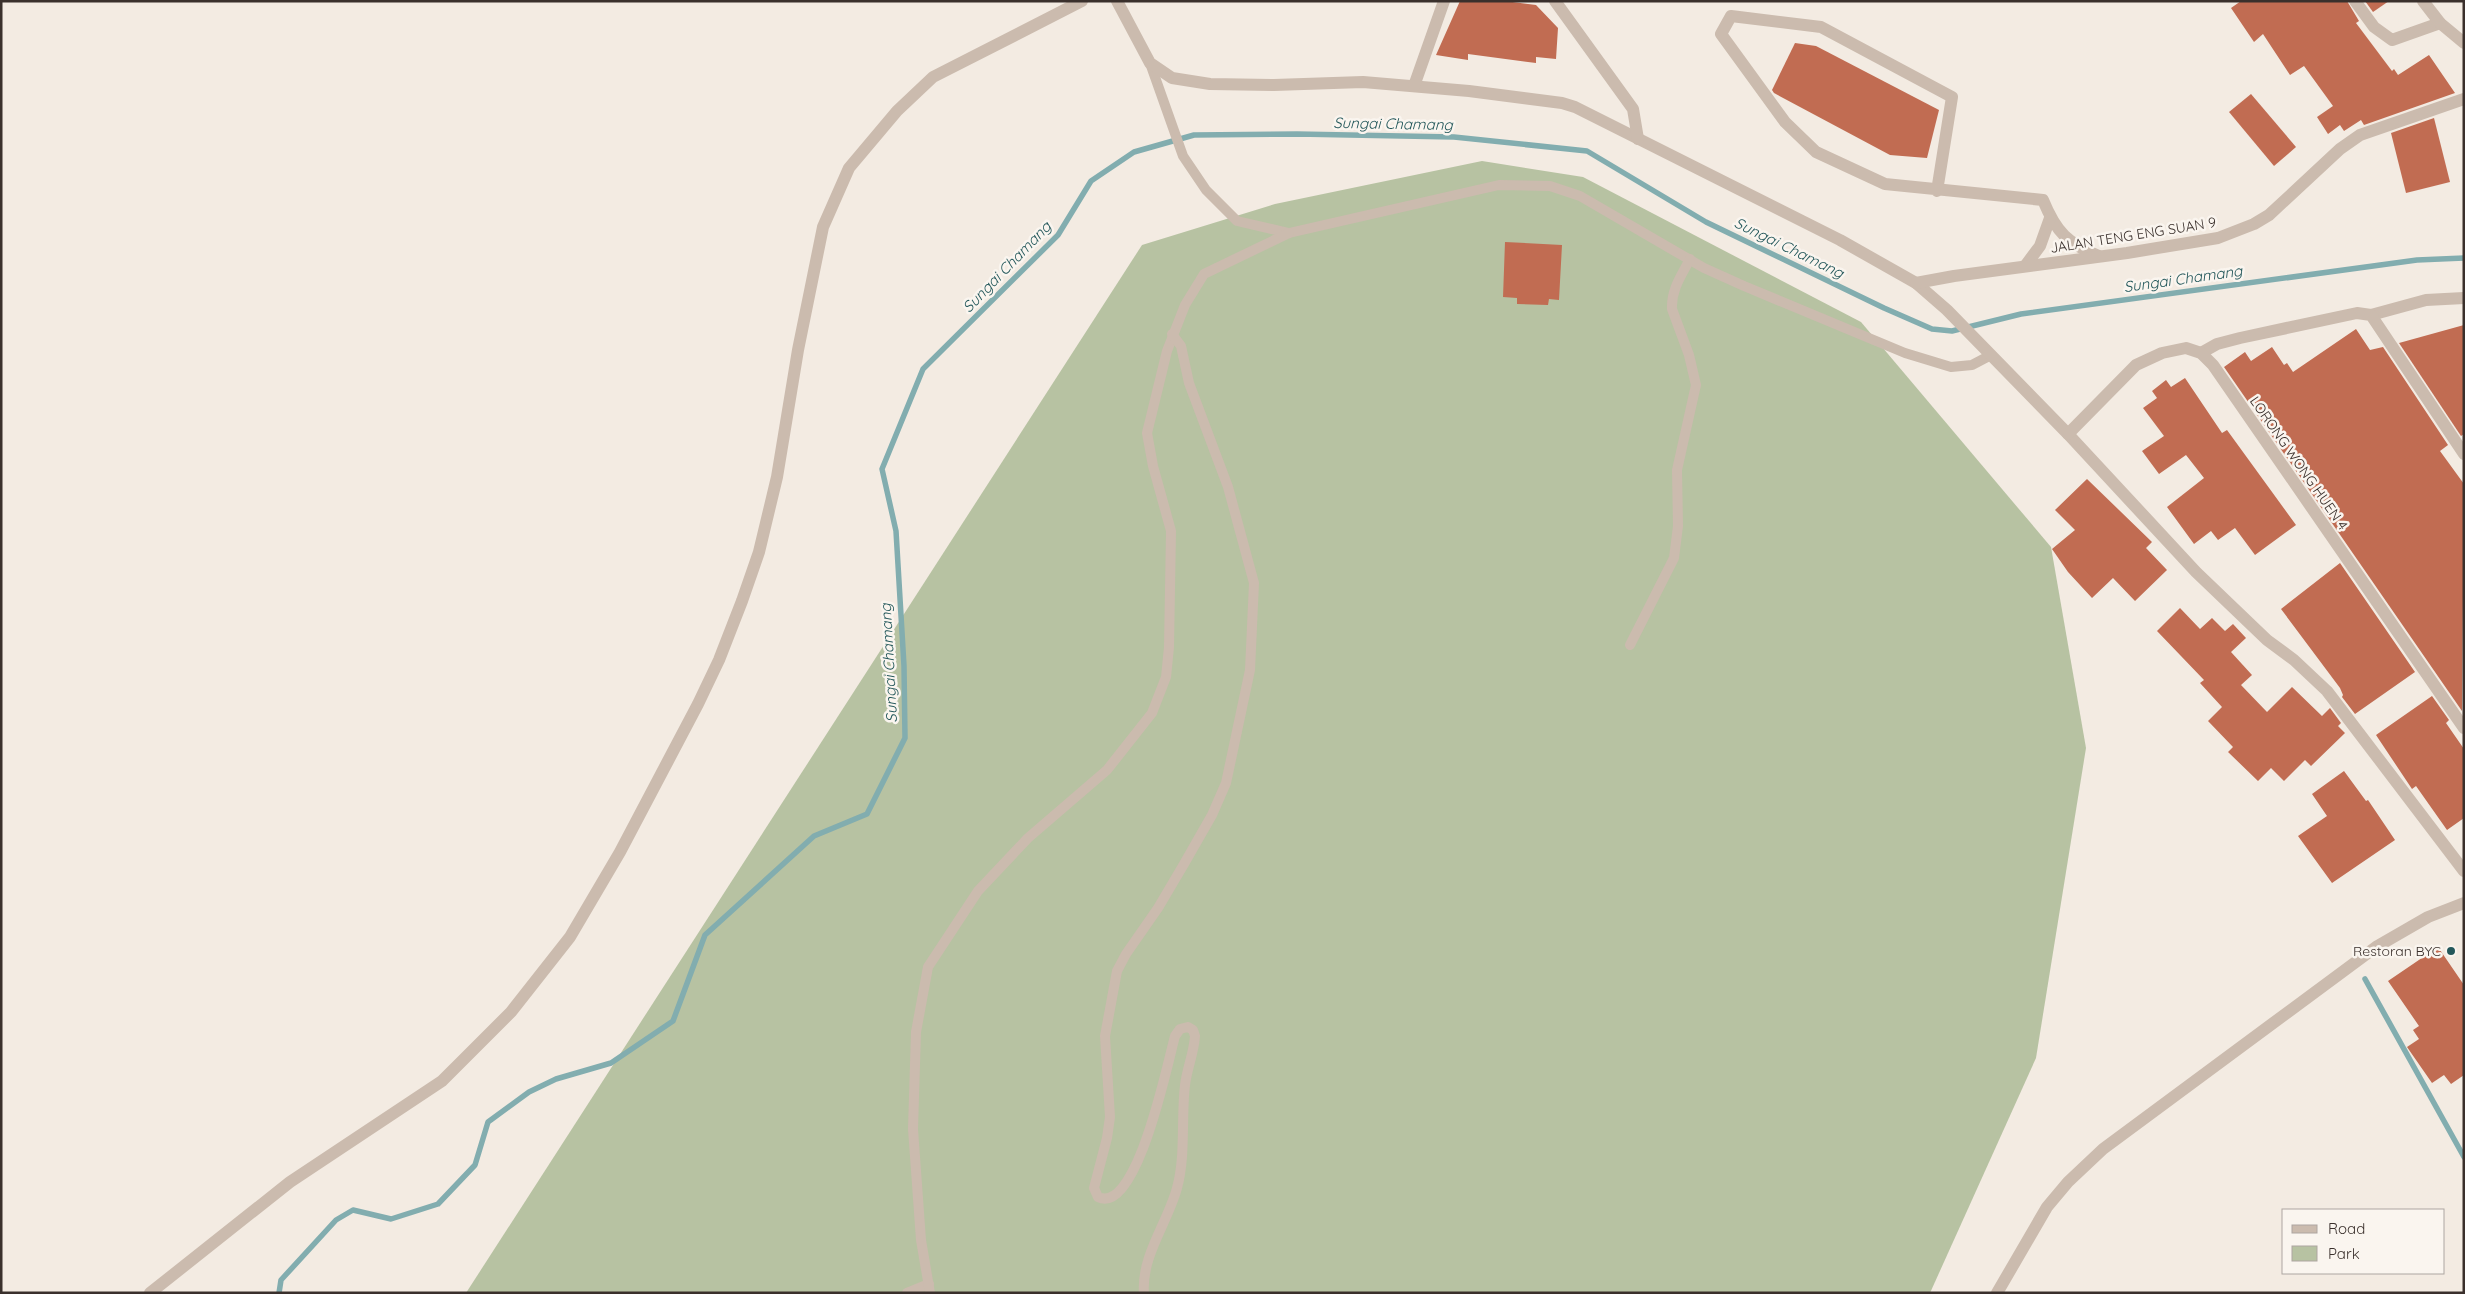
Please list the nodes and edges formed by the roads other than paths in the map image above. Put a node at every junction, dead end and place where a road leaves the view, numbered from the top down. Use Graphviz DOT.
graph roads {
  1 [pos="1082,1"];
  2 [pos="1117,1"];
  3 [pos="1444,1"];
  4 [pos="1555,1"];
  5 [pos="2355,1"];
  6 [pos="2423,1"];
  7 [pos="2440,23"];
  8 [pos="2464,43"];
  9 [pos="1150,62"];
  10 [pos="1414,86"];
  11 [pos="2464,99"];
  12 [pos="1638,139"];
  13 [pos="1937,191"];
  14 [pos="2050,218"];
  15 [pos="1289,234"];
  16 [pos="2100,256"];
  17 [pos="1690,260"];
  18 [pos="2025,266"];
  19 [pos="1916,283"];
  20 [pos="2464,298"];
  21 [pos="2371,315"];
  22 [pos="1172,334"];
  23 [pos="2201,353"];
  24 [pos="1991,355"];
  25 [pos="2068,434"];
  26 [pos="2464,454"];
  27 [pos="1630,645"];
  28 [pos="2464,728"];
  29 [pos="2464,871"];
  30 [pos="2464,902"];
  31 [pos="929,1288"];
  32 [pos="150,1293"];
  33 [pos="907,1293"];
  34 [pos="1144,1293"];
  35 [pos="1996,1293"];
  1 -- 32 [label="street"];
  2 -- 9 [label="street"];
  3 -- 10 [label="street"];
  4 -- 12 [label="street"];
  5 -- 7 [label="street"];
  6 -- 7 [label="street"];
  7 -- 8 [label="street"];
  9 -- 10 [label="street"];
  9 -- 15 [label="lane"];
  10 -- 12 [label="street"];
  11 -- 16 [label="street, JALAN TENG ENG SUAN 9"];
  12 -- 19 [label="street"];
  13 -- 13 [label="street"];
  13 -- 14 [label="street"];
  14 -- 16 [label="street"];
  14 -- 18 [label="street"];
  15 -- 17 [label="lane"];
  15 -- 22 [label="lane"];
  16 -- 18 [label="street, JALAN TENG ENG SUAN 9"];
  17 -- 24 [label="lane"];
  17 -- 27 [label="lane"];
  18 -- 19 [label="street, JALAN TENG ENG SUAN 9"];
  19 -- 24 [label="street"];
  20 -- 21 [label="street"];
  21 -- 23 [label="street"];
  21 -- 26 [label="street"];
  22 -- 31 [label="lane"];
  22 -- 34 [label="lane"];
  23 -- 25 [label="street"];
  23 -- 28 [label="street, LORONG WONG HUEN 4"];
  24 -- 25 [label="street"];
  25 -- 29 [label="street"];
  30 -- 35 [label="street"];
  31 -- 33 [label="lane"];
}
